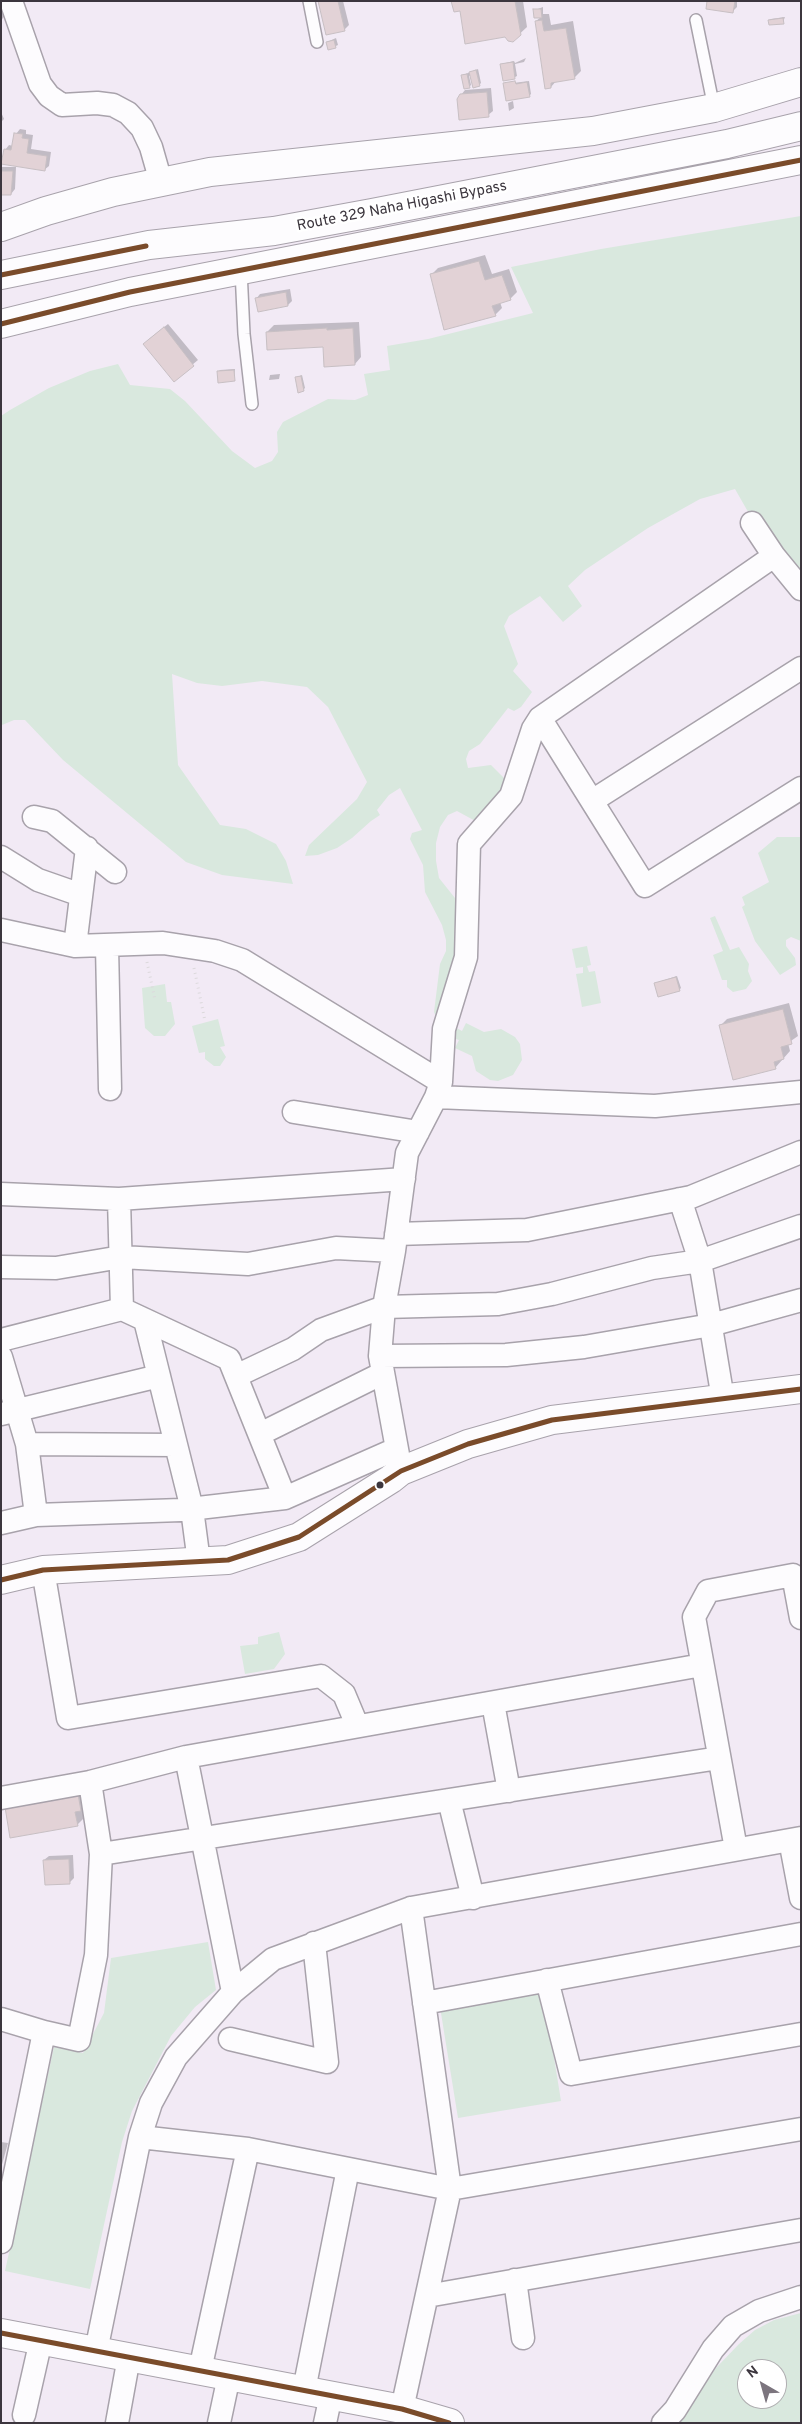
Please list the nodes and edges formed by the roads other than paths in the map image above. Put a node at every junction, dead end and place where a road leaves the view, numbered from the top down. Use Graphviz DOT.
graph roads {
  1 [pos="11,1"];
  2 [pos="309,1"];
  3 [pos="696,20"];
  4 [pos="10,30"];
  5 [pos="317,42"];
  6 [pos="801,82"];
  7 [pos="714,108"];
  8 [pos="801,126"];
  9 [pos="801,160"];
  10 [pos="161,182"];
  11 [pos="1,227"];
  12 [pos="241,270"];
  13 [pos="1,275"];
  14 [pos="1,324"];
  15 [pos="252,404"];
  16 [pos="752,523"];
  17 [pos="774,556"];
  18 [pos="801,589"];
  19 [pos="801,668"];
  20 [pos="540,718"];
  21 [pos="801,788"];
  22 [pos="592,801"];
  23 [pos="34,817"];
  24 [pos="86,848"];
  25 [pos="1,857"];
  26 [pos="115,872"];
  27 [pos="81,895"];
  28 [pos="1,930"];
  29 [pos="75,946"];
  30 [pos="107,946"];
  31 [pos="110,1089"];
  32 [pos="438,1089"];
  33 [pos="801,1092"];
  34 [pos="294,1112"];
  35 [pos="418,1132"];
  36 [pos="801,1152"];
  37 [pos="404,1178"];
  38 [pos="1,1194"];
  39 [pos="120,1199"];
  40 [pos="680,1199"];
  41 [pos="801,1226"];
  42 [pos="395,1243"];
  43 [pos="121,1257"];
  44 [pos="700,1261"];
  45 [pos="1,1267"];
  46 [pos="801,1300"];
  47 [pos="384,1307"];
  48 [pos="122,1309"];
  49 [pos="145,1320"];
  50 [pos="711,1325"];
  51 [pos="1,1340"];
  52 [pos="1,1357"];
  53 [pos="382,1365"];
  54 [pos="159,1376"];
  55 [pos="236,1376"];
  56 [pos="801,1390"];
  57 [pos="723,1399"];
  58 [pos="9,1411"];
  59 [pos="260,1434"];
  60 [pos="27,1444"];
  61 [pos="176,1445"];
  62 [pos="399,1460"];
  63 [pos="286,1498"];
  64 [pos="192,1509"];
  65 [pos="36,1515"];
  66 [pos="1,1524"];
  67 [pos="199,1562"];
  68 [pos="43,1570"];
  69 [pos="1,1580"];
  70 [pos="801,1618"];
  71 [pos="702,1665"];
  72 [pos="493,1703"];
  73 [pos="357,1725"];
  74 [pos="186,1757"];
  75 [pos="719,1758"];
  76 [pos="90,1782"];
  77 [pos="509,1791"];
  78 [pos="1,1798"];
  79 [pos="449,1800"];
  80 [pos="202,1838"];
  81 [pos="796,1839"];
  82 [pos="736,1849"];
  83 [pos="101,1854"];
  84 [pos="474,1898"];
  85 [pos="801,1898"];
  86 [pos="411,1908"];
  87 [pos="801,1934"];
  88 [pos="314,1943"];
  89 [pos="547,1980"];
  90 [pos="233,1992"];
  91 [pos="424,2003"];
  92 [pos="1,2019"];
  93 [pos="44,2032"];
  94 [pos="801,2034"];
  95 [pos="230,2039"];
  96 [pos="801,2129"];
  97 [pos="140,2137"];
  98 [pos="248,2149"];
  99 [pos="348,2169"];
  100 [pos="450,2189"];
  101 [pos="801,2230"];
  102 [pos="1,2242"];
  103 [pos="515,2280"];
  104 [pos="427,2296"];
  105 [pos="801,2297"];
  106 [pos="1,2333"];
  107 [pos="523,2338"];
  108 [pos="41,2340"];
  109 [pos="96,2350"];
  110 [pos="129,2357"];
  111 [pos="200,2370"];
  112 [pos="229,2376"];
  113 [pos="304,2390"];
  114 [pos="331,2395"];
  115 [pos="402,2409"];
  116 [pos="24,2415"];
  117 [pos="117,2423"];
  118 [pos="219,2423"];
  119 [pos="325,2423"];
  120 [pos="450,2423"];
  121 [pos="663,2423"];
  1 -- 4 [label="street"];
  2 -- 5 [label="lane"];
  3 -- 7 [label="lane"];
  4 -- 10 [label="street"];
  6 -- 7 [label="main road"];
  7 -- 10 [label="main road"];
  8 -- 13 [label="main road, Route 329 Naha Higashi Bypass"];
  9 -- 12 [label="main road, Route 329 Naha Higashi Bypass"];
  10 -- 11 [label="main road"];
  12 -- 14 [label="main road, Route 329 Naha Higashi Bypass"];
  12 -- 15 [label="lane"];
  16 -- 17 [label="street"];
  17 -- 18 [label="street"];
  17 -- 20 [label="street"];
  19 -- 22 [label="street"];
  20 -- 22 [label="street"];
  20 -- 32 [label="street"];
  21 -- 22 [label="street"];
  23 -- 24 [label="street"];
  24 -- 26 [label="street"];
  24 -- 27 [label="street"];
  25 -- 27 [label="street"];
  27 -- 29 [label="street"];
  28 -- 29 [label="street"];
  29 -- 30 [label="street"];
  30 -- 31 [label="street"];
  30 -- 32 [label="street"];
  32 -- 33 [label="street"];
  32 -- 35 [label="street"];
  34 -- 35 [label="street"];
  35 -- 37 [label="street"];
  36 -- 40 [label="street"];
  37 -- 39 [label="street"];
  37 -- 42 [label="street"];
  38 -- 39 [label="street"];
  39 -- 43 [label="street"];
  40 -- 42 [label="street"];
  40 -- 44 [label="street"];
  41 -- 44 [label="street"];
  42 -- 43 [label="street"];
  42 -- 47 [label="street"];
  43 -- 45 [label="street"];
  43 -- 48 [label="street"];
  44 -- 47 [label="street"];
  44 -- 50 [label="street"];
  46 -- 50 [label="street"];
  47 -- 53 [label="street"];
  47 -- 55 [label="street"];
  48 -- 49 [label="street"];
  48 -- 51 [label="street"];
  49 -- 54 [label="street"];
  49 -- 55 [label="street"];
  50 -- 53 [label="street"];
  50 -- 57 [label="street"];
  52 -- 58 [label="street"];
  53 -- 59 [label="street"];
  53 -- 62 [label="street"];
  54 -- 58 [label="street"];
  54 -- 61 [label="street"];
  55 -- 59 [label="street"];
  56 -- 57 [label="main road"];
  57 -- 62 [label="main road"];
  58 -- 60 [label="street"];
  59 -- 63 [label="street"];
  60 -- 61 [label="street"];
  60 -- 65 [label="street"];
  61 -- 64 [label="street"];
  62 -- 63 [label="street"];
  62 -- 67 [label="main road"];
  63 -- 64 [label="street"];
  64 -- 65 [label="street"];
  64 -- 67 [label="street"];
  65 -- 66 [label="street"];
  67 -- 68 [label="main road"];
  68 -- 69 [label="main road"];
  68 -- 73 [label="street"];
  70 -- 71 [label="street"];
  71 -- 72 [label="street"];
  71 -- 75 [label="street"];
  72 -- 73 [label="street"];
  72 -- 77 [label="street"];
  73 -- 74 [label="street"];
  74 -- 76 [label="street"];
  74 -- 80 [label="street"];
  75 -- 77 [label="street"];
  75 -- 82 [label="street"];
  76 -- 78 [label="street"];
  76 -- 83 [label="street"];
  77 -- 79 [label="street"];
  79 -- 80 [label="street"];
  79 -- 84 [label="street"];
  80 -- 83 [label="street"];
  80 -- 90 [label="street"];
  81 -- 82 [label="street"];
  81 -- 85 [label="street"];
  82 -- 84 [label="street"];
  83 -- 93 [label="street"];
  84 -- 86 [label="street"];
  86 -- 88 [label="street"];
  86 -- 91 [label="street"];
  87 -- 89 [label="street"];
  88 -- 90 [label="street"];
  88 -- 95 [label="street"];
  89 -- 91 [label="street"];
  89 -- 94 [label="street"];
  90 -- 97 [label="street"];
  91 -- 100 [label="street"];
  92 -- 93 [label="street"];
  93 -- 102 [label="street"];
  96 -- 100 [label="street"];
  97 -- 98 [label="street"];
  97 -- 109 [label="street"];
  98 -- 99 [label="street"];
  98 -- 111 [label="street"];
  99 -- 100 [label="street"];
  99 -- 113 [label="street"];
  100 -- 104 [label="street"];
  101 -- 103 [label="street"];
  103 -- 104 [label="street"];
  103 -- 107 [label="street"];
  104 -- 115 [label="street"];
  105 -- 121 [label="street"];
  106 -- 108 [label="main road"];
  108 -- 109 [label="main road"];
  108 -- 116 [label="street"];
  109 -- 110 [label="main road"];
  110 -- 111 [label="main road"];
  110 -- 117 [label="street"];
  111 -- 112 [label="main road"];
  112 -- 113 [label="main road"];
  112 -- 118 [label="street"];
  113 -- 114 [label="main road"];
  114 -- 115 [label="main road"];
  114 -- 119 [label="street"];
  115 -- 120 [label="main road"];
}
